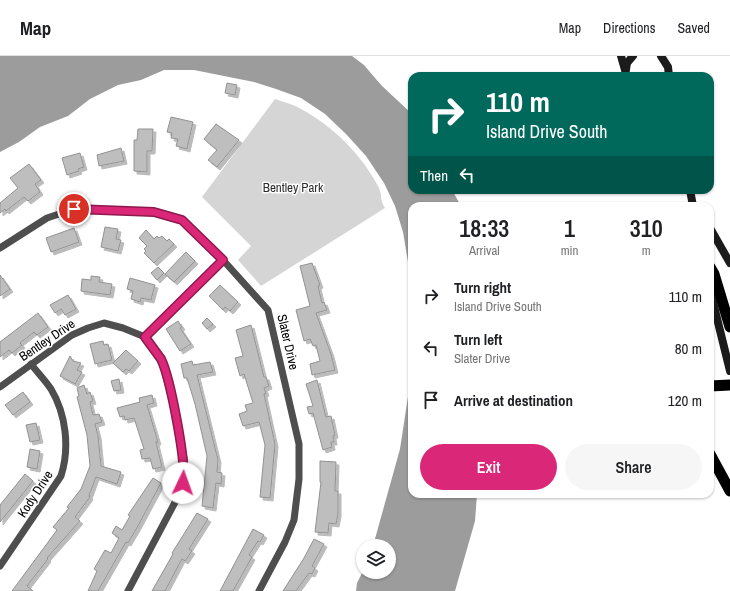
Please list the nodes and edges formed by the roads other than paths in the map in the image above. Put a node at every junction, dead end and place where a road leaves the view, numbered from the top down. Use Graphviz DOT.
graph roads {
  1 [pos="621,56"];
  2 [pos="632,56"];
  3 [pos="661,56"];
  4 [pos="625,72"];
  5 [pos="625,72"];
  6 [pos="669,72"];
  7 [pos="714,235"];
  8 [pos="0,248"];
  9 [pos="223,260"];
  10 [pos="730,263"];
  11 [pos="714,274"];
  12 [pos="714,306"];
  13 [pos="730,327"];
  14 [pos="145,337"];
  15 [pos="31,364"];
  16 [pos="730,371"];
  17 [pos="730,385"];
  18 [pos="714,386"];
  19 [pos="0,388"];
  20 [pos="714,461"];
  21 [pos="730,491"];
  22 [pos="0,566"];
  23 [pos="128,591"];
  24 [pos="259,591"];
  1 -- 4 [label="main road"];
  2 -- 5 [label="main road"];
  3 -- 6 [label="main road"];
  7 -- 10 [label="main road"];
  8 -- 9 [label="street, Slater Drive"];
  9 -- 14 [label="street"];
  9 -- 24 [label="street, Slater Drive"];
  11 -- 13 [label="highway"];
  12 -- 16 [label="main road"];
  14 -- 15 [label="street, Bentley Drive"];
  14 -- 23 [label="street"];
  15 -- 19 [label="street, Bentley Drive"];
  15 -- 22 [label="street, Kody Drive"];
  17 -- 18 [label="highway"];
  20 -- 21 [label="highway"];
}
